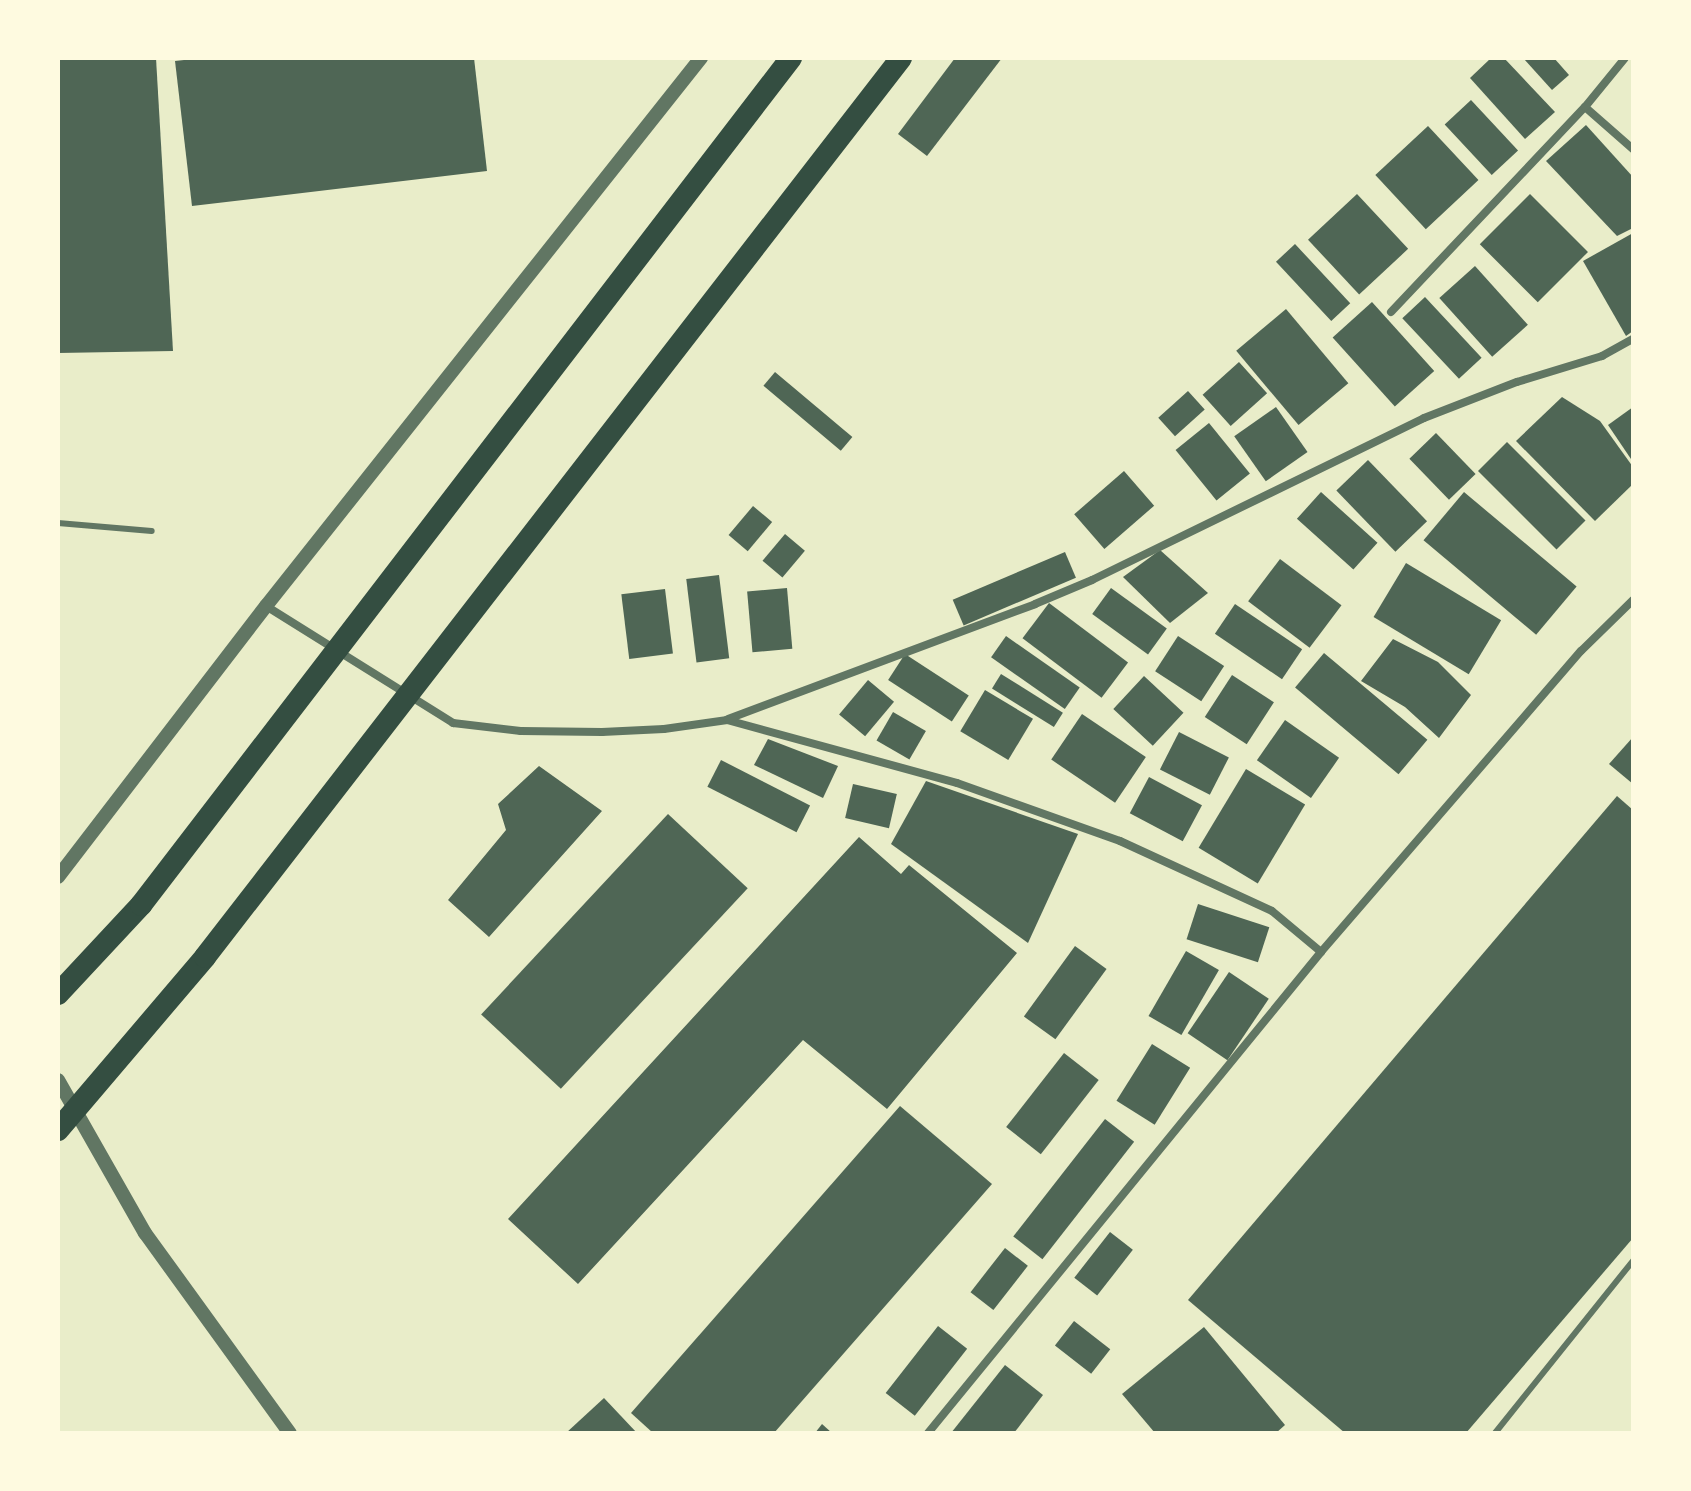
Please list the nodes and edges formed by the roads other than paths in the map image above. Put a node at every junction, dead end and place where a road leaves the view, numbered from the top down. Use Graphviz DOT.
graph roads {
  1 [pos="701,58"];
  2 [pos="791,58"];
  3 [pos="901,58"];
  4 [pos="1625,58"];
  5 [pos="1585,107"];
  6 [pos="1633,149"];
  7 [pos="1391,312"];
  8 [pos="1633,339"];
  9 [pos="58,523"];
  10 [pos="152,531"];
  11 [pos="1633,600"];
  12 [pos="266,606"];
  13 [pos="727,720"];
  14 [pos="58,877"];
  15 [pos="1321,952"];
  16 [pos="58,994"];
  17 [pos="58,1080"];
  18 [pos="58,1130"];
  19 [pos="1633,1261"];
  20 [pos="290,1433"];
  21 [pos="928,1433"];
  22 [pos="1495,1433"];
  1 -- 12 [label="street"];
  2 -- 16 [label="highway"];
  3 -- 18 [label="highway"];
  4 -- 5 [label="street"];
  5 -- 6 [label="street"];
  5 -- 7 [label="street"];
  8 -- 13 [label="street"];
  9 -- 10 [label="lane"];
  11 -- 15 [label="street"];
  12 -- 13 [label="street"];
  12 -- 14 [label="street"];
  13 -- 15 [label="street"];
  15 -- 21 [label="street"];
  17 -- 20 [label="street"];
  19 -- 22 [label="lane"];
}
